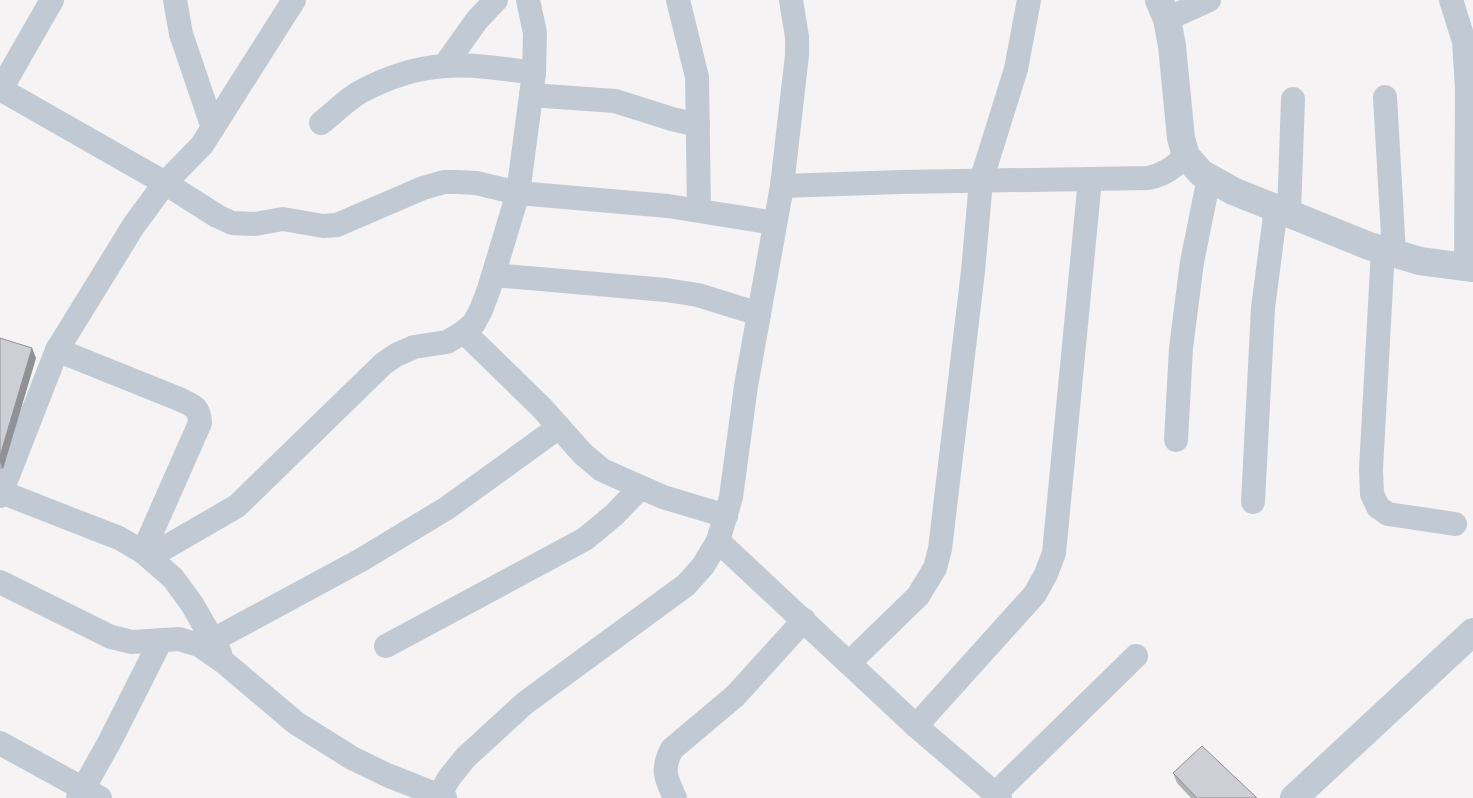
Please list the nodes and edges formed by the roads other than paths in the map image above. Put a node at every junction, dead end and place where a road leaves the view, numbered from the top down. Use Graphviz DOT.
graph roads {
  1 [pos="52,0"];
  2 [pos="175,0"];
  3 [pos="294,0"];
  4 [pos="496,0"];
  5 [pos="528,0"];
  6 [pos="678,0"];
  7 [pos="791,0"];
  8 [pos="1029,0"];
  9 [pos="1209,0"];
  10 [pos="1450,0"];
  11 [pos="1163,9"];
  12 [pos="445,65"];
  13 [pos="532,84"];
  14 [pos="0,89"];
  15 [pos="1385,97"];
  16 [pos="1293,99"];
  17 [pos="321,123"];
  18 [pos="698,125"];
  19 [pos="213,128"];
  20 [pos="1186,156"];
  21 [pos="1209,178"];
  22 [pos="1090,179"];
  23 [pos="981,181"];
  24 [pos="165,183"];
  25 [pos="782,186"];
  26 [pos="518,193"];
  27 [pos="699,210"];
  28 [pos="1282,210"];
  29 [pos="775,223"];
  30 [pos="1389,252"];
  31 [pos="1469,268"];
  32 [pos="494,275"];
  33 [pos="759,314"];
  34 [pos="464,332"];
  35 [pos="57,350"];
  36 [pos="559,428"];
  37 [pos="1176,440"];
  38 [pos="640,488"];
  39 [pos="1,494"];
  40 [pos="1252,502"];
  41 [pos="726,516"];
  42 [pos="1455,524"];
  43 [pos="718,541"];
  44 [pos="146,554"];
  45 [pos="0,582"];
  46 [pos="804,620"];
  47 [pos="1473,632"];
  48 [pos="161,640"];
  49 [pos="213,640"];
  50 [pos="386,646"];
  51 [pos="1136,656"];
  52 [pos="226,663"];
  53 [pos="849,663"];
  54 [pos="916,726"];
  55 [pos="0,743"];
  56 [pos="87,795"];
  57 [pos="997,796"];
  58 [pos="442,797"];
  59 [pos="675,798"];
  60 [pos="1294,798"];
  1 -- 14 [label="street"];
  2 -- 19 [label="street"];
  3 -- 19 [label="street"];
  4 -- 12 [label="street"];
  5 -- 13 [label="street"];
  6 -- 18 [label="street"];
  7 -- 25 [label="street"];
  8 -- 23 [label="street"];
  9 -- 11 [label="street"];
  10 -- 31 [label="street"];
  11 -- 20 [label="street"];
  12 -- 13 [label="street"];
  12 -- 17 [label="street"];
  13 -- 18 [label="street"];
  13 -- 26 [label="street"];
  14 -- 24 [label="street"];
  15 -- 30 [label="street"];
  16 -- 28 [label="street"];
  18 -- 27 [label="street"];
  19 -- 24 [label="street"];
  20 -- 21 [label="street"];
  20 -- 22 [label="street"];
  21 -- 28 [label="street"];
  21 -- 37 [label="street"];
  22 -- 23 [label="street"];
  22 -- 54 [label="street"];
  23 -- 25 [label="street"];
  23 -- 53 [label="street"];
  24 -- 26 [label="street"];
  24 -- 35 [label="street"];
  25 -- 29 [label="street"];
  26 -- 27 [label="street"];
  26 -- 32 [label="street"];
  27 -- 29 [label="street"];
  28 -- 30 [label="street"];
  28 -- 40 [label="street"];
  29 -- 33 [label="street"];
  30 -- 31 [label="street"];
  30 -- 42 [label="street"];
  32 -- 33 [label="street"];
  32 -- 34 [label="street"];
  33 -- 41 [label="street"];
  34 -- 36 [label="street"];
  34 -- 44 [label="street"];
  35 -- 39 [label="street"];
  35 -- 44 [label="street"];
  36 -- 38 [label="street"];
  36 -- 49 [label="street"];
  38 -- 41 [label="street"];
  38 -- 50 [label="street"];
  39 -- 44 [label="street"];
  41 -- 43 [label="street"];
  43 -- 46 [label="street"];
  43 -- 58 [label="street"];
  44 -- 49 [label="street"];
  45 -- 48 [label="street"];
  46 -- 53 [label="street"];
  46 -- 59 [label="street"];
  47 -- 60 [label="street"];
  48 -- 52 [label="street"];
  48 -- 56 [label="street"];
  49 -- 52 [label="street"];
  51 -- 57 [label="street"];
  52 -- 58 [label="street"];
  53 -- 54 [label="street"];
  54 -- 57 [label="street"];
  55 -- 56 [label="street"];
}
